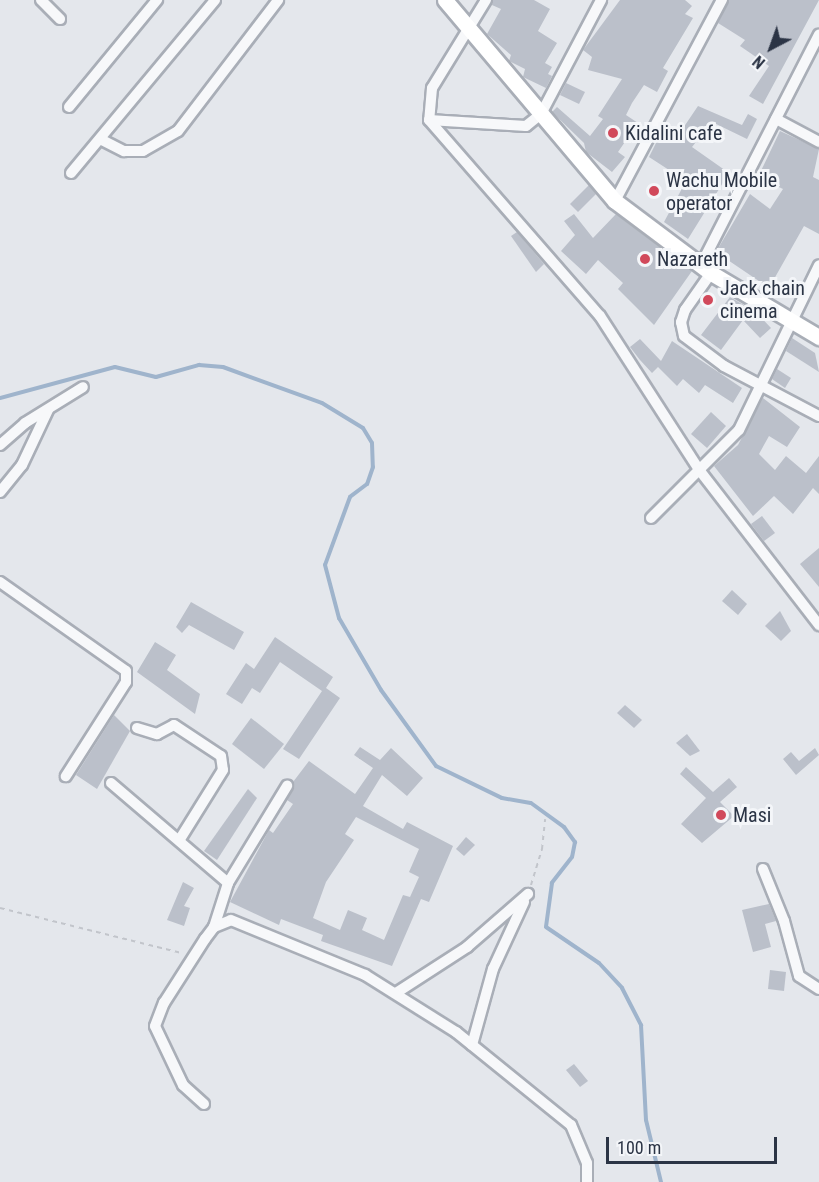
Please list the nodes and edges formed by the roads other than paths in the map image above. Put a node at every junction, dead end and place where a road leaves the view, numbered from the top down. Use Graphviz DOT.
graph roads {
  1 [pos="41,0"];
  2 [pos="157,0"];
  3 [pos="215,0"];
  4 [pos="278,0"];
  5 [pos="445,0"];
  6 [pos="486,0"];
  7 [pos="601,0"];
  8 [pos="722,0"];
  9 [pos="60,19"];
  10 [pos="469,27"];
  11 [pos="819,34"];
  12 [pos="69,107"];
  13 [pos="541,114"];
  14 [pos="776,119"];
  15 [pos="429,120"];
  16 [pos="99,139"];
  17 [pos="819,142"];
  18 [pos="71,173"];
  19 [pos="615,201"];
  20 [pos="819,266"];
  21 [pos="706,269"];
  22 [pos="790,320"];
  23 [pos="819,337"];
  24 [pos="760,384"];
  25 [pos="83,387"];
  26 [pos="48,410"];
  27 [pos="819,416"];
  28 [pos="0,445"];
  29 [pos="700,471"];
  30 [pos="0,492"];
  31 [pos="651,518"];
  32 [pos="0,582"];
  33 [pos="819,625"];
  34 [pos="137,728"];
  35 [pos="66,776"];
  36 [pos="111,783"];
  37 [pos="287,786"];
  38 [pos="180,839"];
  39 [pos="763,869"];
  40 [pos="228,883"];
  41 [pos="214,927"];
  42 [pos="819,989"];
  43 [pos="396,993"];
  44 [pos="472,1045"];
  45 [pos="204,1104"];
  46 [pos="587,1182"];
  1 -- 9 [label="street"];
  2 -- 12 [label="street"];
  3 -- 16 [label="street"];
  4 -- 16 [label="street"];
  5 -- 10 [label="street"];
  6 -- 10 [label="street"];
  7 -- 13 [label="street"];
  8 -- 19 [label="street"];
  10 -- 13 [label="street"];
  10 -- 15 [label="street"];
  11 -- 14 [label="street"];
  13 -- 15 [label="street"];
  13 -- 19 [label="street"];
  14 -- 17 [label="street"];
  14 -- 21 [label="street"];
  15 -- 29 [label="street"];
  16 -- 18 [label="street"];
  19 -- 21 [label="street"];
  20 -- 22 [label="street"];
  21 -- 22 [label="street"];
  21 -- 24 [label="street"];
  22 -- 23 [label="street"];
  22 -- 24 [label="street"];
  24 -- 27 [label="street"];
  24 -- 29 [label="street"];
  25 -- 26 [label="street"];
  26 -- 28 [label="street"];
  26 -- 30 [label="street"];
  29 -- 31 [label="street"];
  29 -- 33 [label="street"];
  32 -- 35 [label="street"];
  34 -- 38 [label="street"];
  36 -- 38 [label="street"];
  37 -- 40 [label="street"];
  38 -- 40 [label="street"];
  39 -- 42 [label="street"];
  40 -- 41 [label="street"];
  41 -- 43 [label="street"];
  41 -- 45 [label="street"];
  43 -- 44 [label="street"];
  43 -- 44 [label="street"];
  44 -- 46 [label="street"];
}
